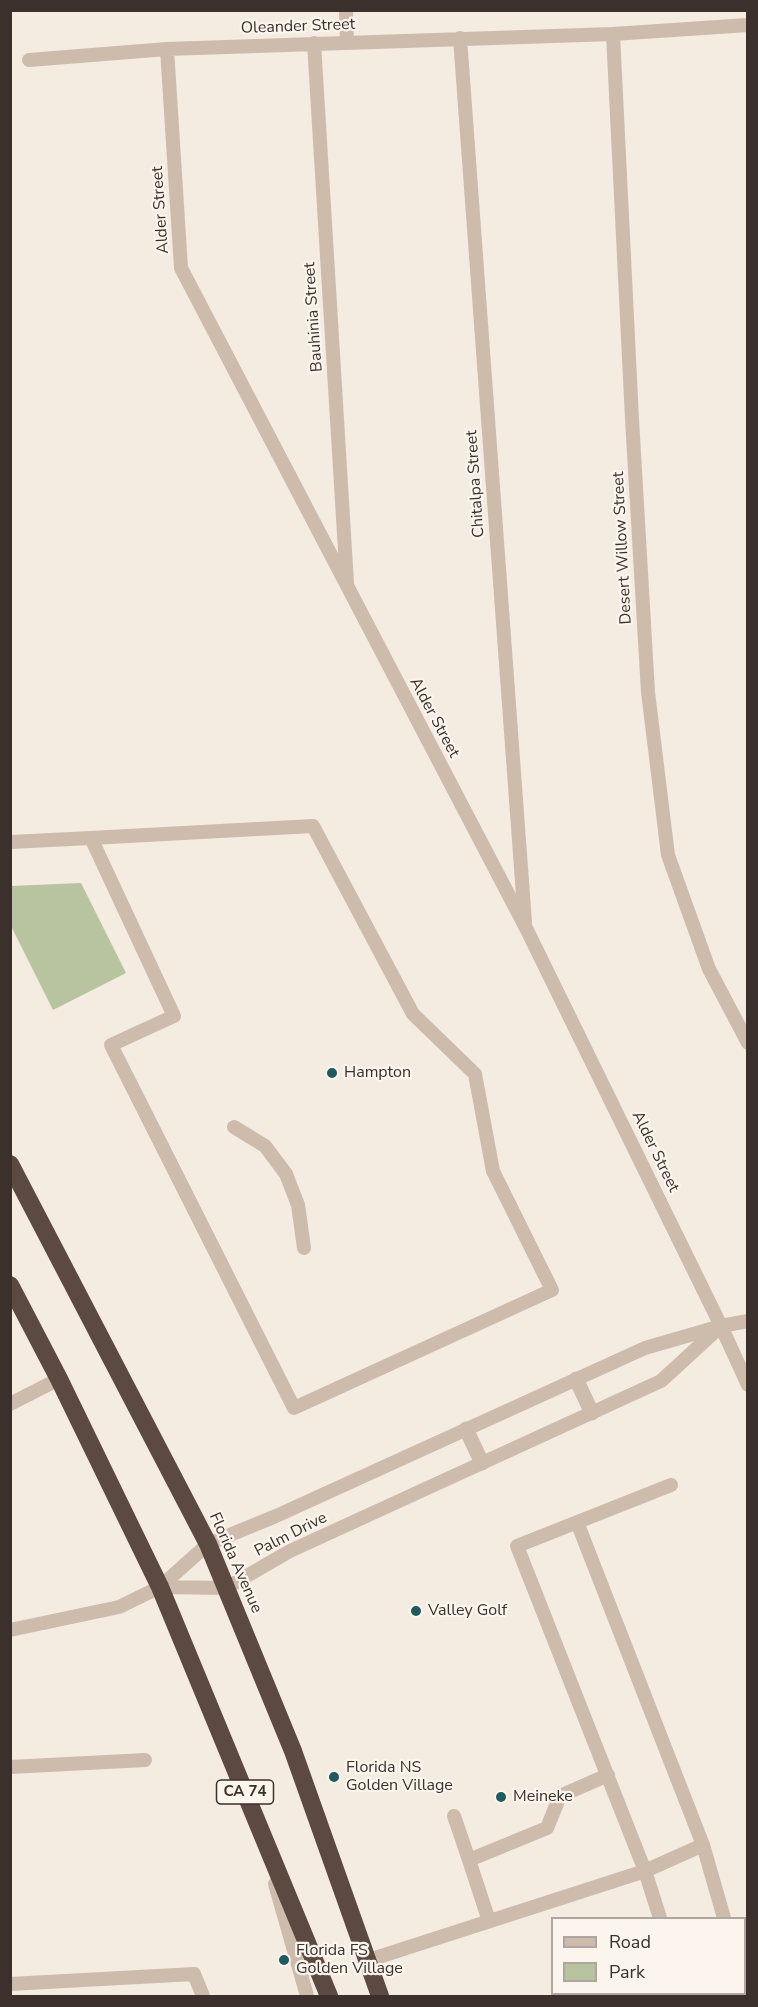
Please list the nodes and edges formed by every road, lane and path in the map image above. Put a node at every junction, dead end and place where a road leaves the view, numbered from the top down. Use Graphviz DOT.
graph roads {
  1 [pos="346,10"];
  2 [pos="747,26"];
  3 [pos="613,34"];
  4 [pos="460,38"];
  5 [pos="347,42"];
  6 [pos="314,43"];
  7 [pos="167,49"];
  8 [pos="29,60"];
  9 [pos="348,590"];
  10 [pos="91,838"];
  11 [pos="10,842"];
  12 [pos="526,928"];
  13 [pos="747,1043"];
  14 [pos="234,1127"];
  15 [pos="10,1164"];
  16 [pos="304,1248"];
  17 [pos="10,1285"];
  18 [pos="747,1321"];
  19 [pos="721,1326"];
  20 [pos="59,1379"];
  21 [pos="576,1379"];
  22 [pos="747,1385"];
  23 [pos="10,1404"];
  24 [pos="592,1413"];
  25 [pos="466,1430"];
  26 [pos="482,1463"];
  27 [pos="671,1485"];
  28 [pos="577,1522"];
  29 [pos="208,1544"];
  30 [pos="160,1587"];
  31 [pos="226,1588"];
  32 [pos="10,1630"];
  33 [pos="144,1760"];
  34 [pos="10,1767"];
  35 [pos="608,1775"];
  36 [pos="454,1816"];
  37 [pos="260,1830"];
  38 [pos="703,1845"];
  39 [pos="469,1860"];
  40 [pos="645,1871"];
  41 [pos="660,1917"];
  42 [pos="724,1917"];
  43 [pos="489,1921"];
  44 [pos="309,1949"];
  45 [pos="366,1961"];
  46 [pos="10,1984"];
  47 [pos="203,1996"];
  48 [pos="307,1996"];
  49 [pos="329,1996"];
  50 [pos="341,1996"];
  51 [pos="380,1996"];
  1 -- 5 [label="lane"];
  2 -- 3 [label="lane, Oleander Street"];
  3 -- 4 [label="lane, Oleander Street"];
  3 -- 13 [label="lane, Desert Willow Street"];
  4 -- 5 [label="lane, Oleander Street"];
  4 -- 12 [label="lane, Chitalpa Street"];
  5 -- 6 [label="lane, Oleander Street"];
  6 -- 7 [label="lane, Oleander Street"];
  6 -- 9 [label="lane, Bauhinia Street"];
  7 -- 8 [label="lane, Oleander Street"];
  7 -- 9 [label="lane, Alder Street"];
  9 -- 12 [label="lane, Alder Street"];
  10 -- 10 [label="lane"];
  10 -- 11 [label="lane"];
  12 -- 19 [label="lane, Alder Street"];
  14 -- 16 [label="lane"];
  15 -- 29 [label="highway, Florida Avenue"];
  17 -- 20 [label="highway, CA 74"];
  18 -- 19 [label="lane, Palm Drive"];
  19 -- 21 [label="lane, Palm Drive"];
  19 -- 22 [label="lane, Alder Street"];
  19 -- 24 [label="lane, Palm Drive"];
  20 -- 23 [label="lane"];
  20 -- 30 [label="highway, CA 74"];
  21 -- 24 [label="street"];
  21 -- 25 [label="lane, Palm Drive"];
  24 -- 26 [label="lane, Palm Drive"];
  25 -- 26 [label="street"];
  25 -- 29 [label="lane, Palm Drive"];
  26 -- 31 [label="lane, Palm Drive"];
  27 -- 28 [label="lane"];
  28 -- 35 [label="lane"];
  28 -- 38 [label="lane"];
  29 -- 30 [label="lane, Palm Drive"];
  29 -- 31 [label="highway, Florida Avenue"];
  30 -- 31 [label="lane"];
  30 -- 32 [label="lane"];
  30 -- 37 [label="highway, CA 74"];
  31 -- 45 [label="highway, Florida Avenue"];
  33 -- 34 [label="lane"];
  35 -- 39 [label="lane"];
  35 -- 40 [label="lane"];
  36 -- 39 [label="lane"];
  37 -- 44 [label="highway, CA 74"];
  37 -- 48 [label="lane"];
  38 -- 40 [label="lane"];
  38 -- 42 [label="lane"];
  39 -- 43 [label="lane"];
  40 -- 41 [label="lane"];
  40 -- 43 [label="lane"];
  43 -- 45 [label="lane"];
  44 -- 49 [label="highway, CA 74"];
  44 -- 50 [label="highway"];
  45 -- 51 [label="highway, Florida Avenue"];
  46 -- 47 [label="lane"];
}
